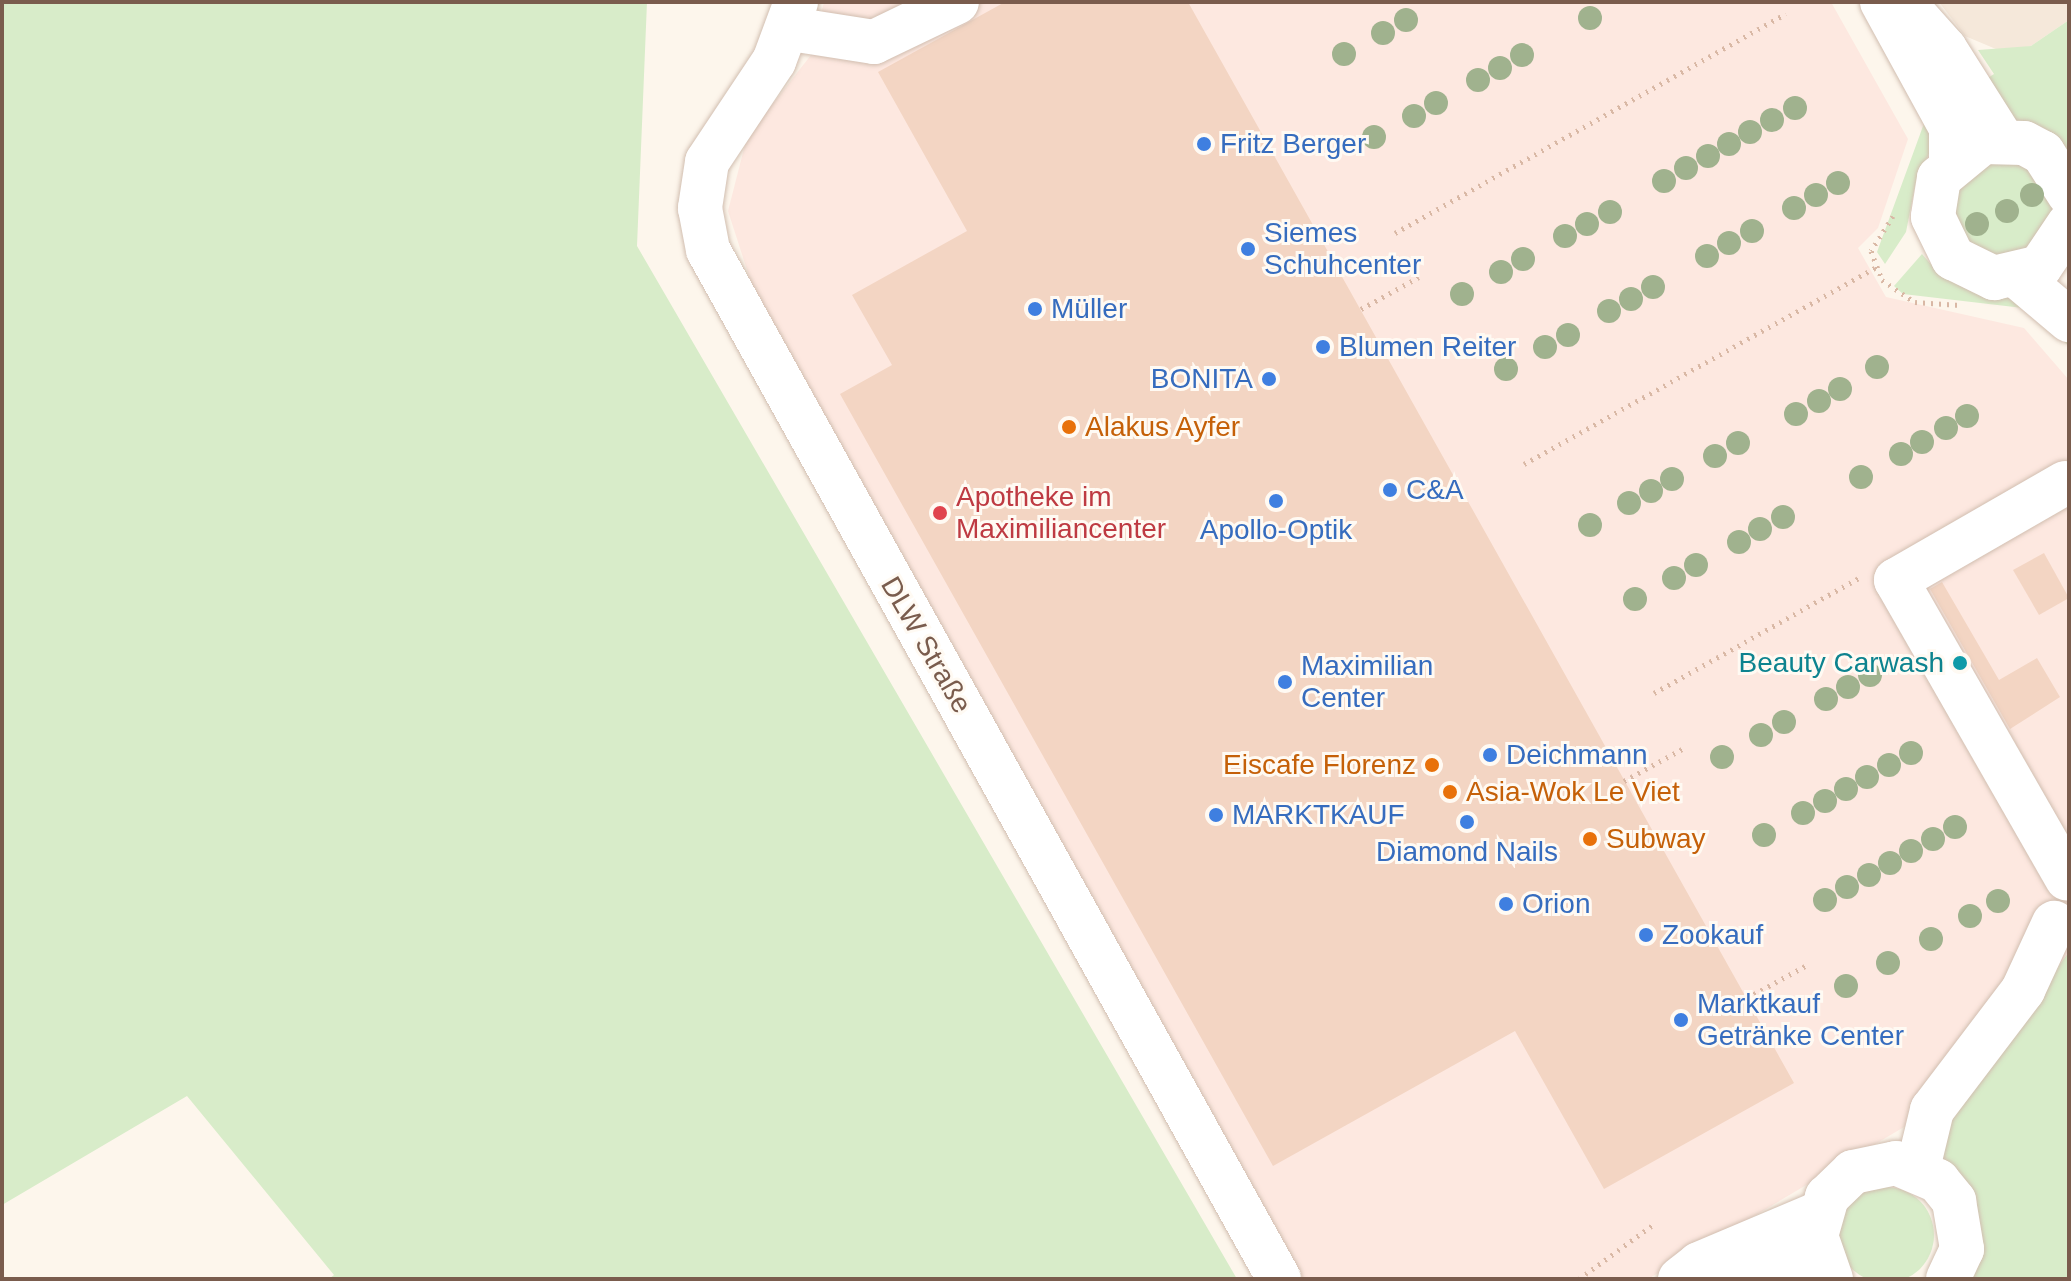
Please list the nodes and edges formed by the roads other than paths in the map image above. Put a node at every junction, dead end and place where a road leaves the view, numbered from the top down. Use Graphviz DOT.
graph roads {
  1 [pos="957,2"];
  2 [pos="1882,2"];
  3 [pos="1903,2"];
  4 [pos="793,16"];
  5 [pos="2002,139"];
  6 [pos="1951,162"];
  7 [pos="2069,194"];
  8 [pos="2065,246"];
  9 [pos="2018,277"];
  10 [pos="2069,320"];
  11 [pos="2065,483"];
  12 [pos="2067,878"];
  13 [pos="2054,923"];
  14 [pos="1918,1168"];
  15 [pos="1820,1213"];
  16 [pos="1825,1269"];
  17 [pos="1953,1277"];
  18 [pos="1279,1279"];
  19 [pos="1680,1279"];
  20 [pos="1738,1279"];
  1 -- 4 [label="street"];
  2 -- 6 [label="street"];
  3 -- 5 [label="street"];
  4 -- 18 [label="street, DLW Straße"];
  5 -- 6 [label="street"];
  5 -- 7 [label="street"];
  6 -- 9 [label="street"];
  8 -- 9 [label="street"];
  9 -- 10 [label="street"];
  11 -- 12 [label="street"];
  13 -- 14 [label="street"];
  14 -- 15 [label="street"];
  14 -- 17 [label="street"];
  15 -- 16 [label="street"];
  15 -- 19 [label="street"];
  16 -- 20 [label="street"];
}
